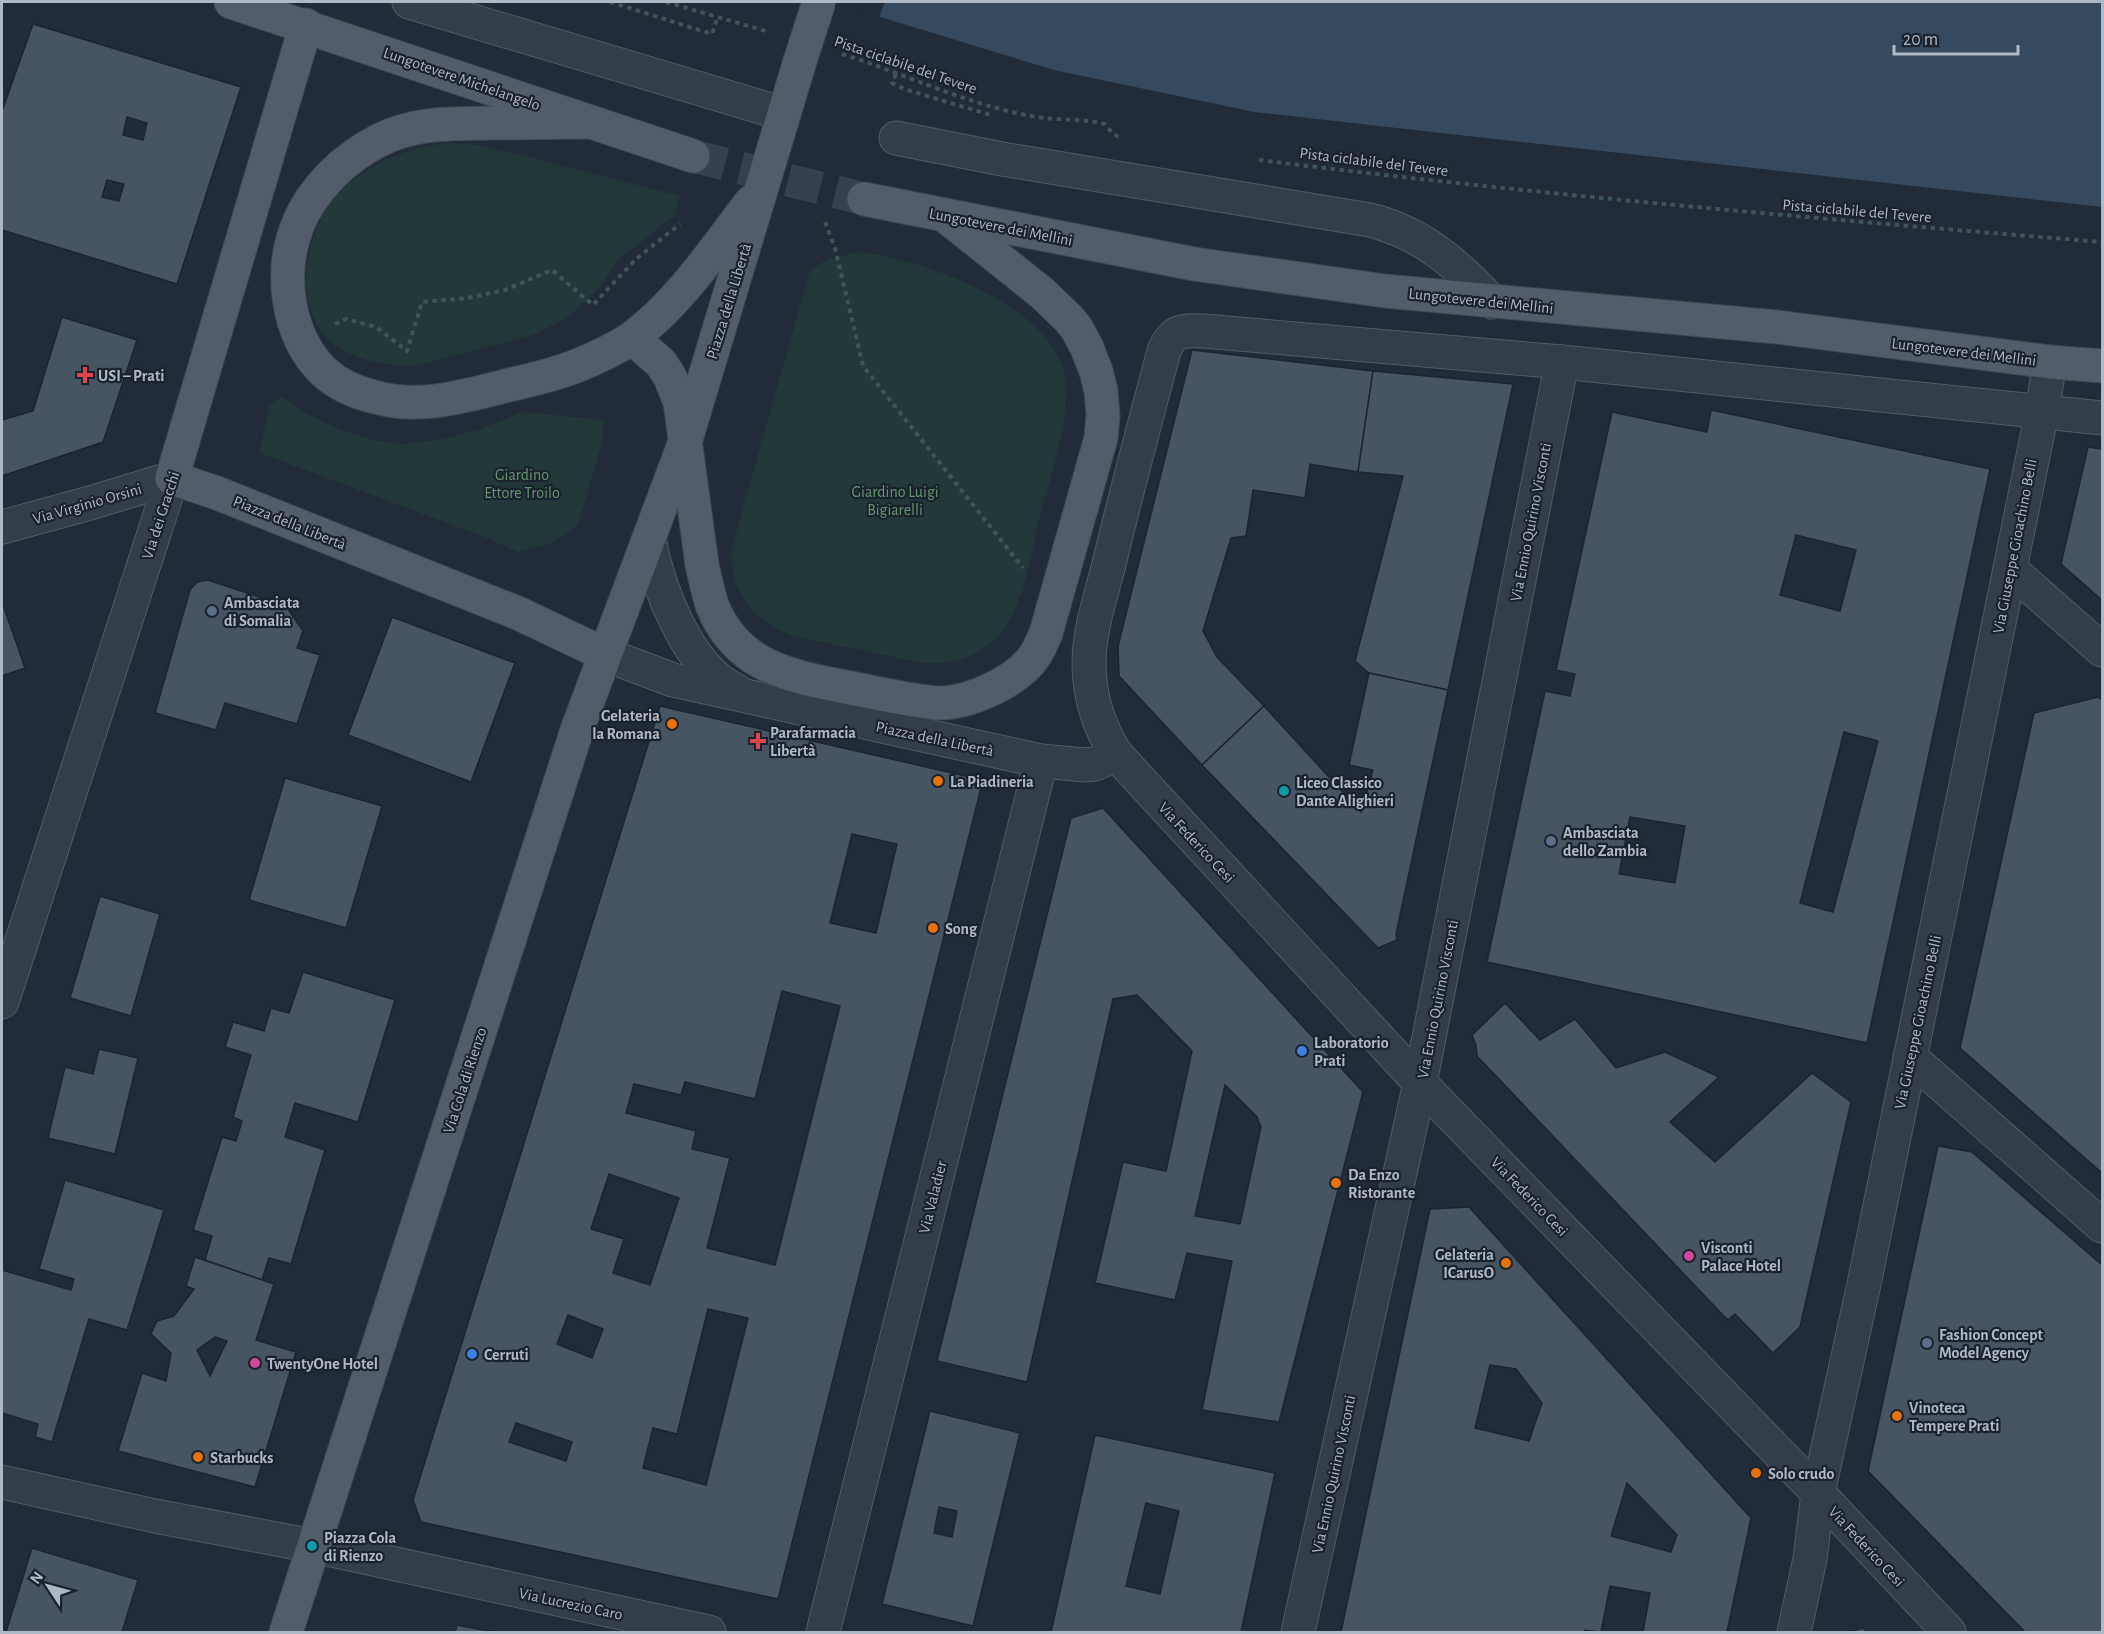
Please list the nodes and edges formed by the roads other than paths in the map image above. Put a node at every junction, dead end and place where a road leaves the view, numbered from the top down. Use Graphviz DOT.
graph roads {
  1 [pos="231,2"];
  2 [pos="409,2"];
  3 [pos="819,2"];
  4 [pos="276,7"];
  5 [pos="306,25"];
  6 [pos="784,114"];
  7 [pos="590,122"];
  8 [pos="896,138"];
  9 [pos="693,156"];
  10 [pos="761,189"];
  11 [pos="864,199"];
  12 [pos="944,215"];
  13 [pos="1492,302"];
  14 [pos="632,338"];
  15 [pos="1562,362"];
  16 [pos="2050,362"];
  17 [pos="2103,366"];
  18 [pos="2042,412"];
  19 [pos="2103,418"];
  20 [pos="686,439"];
  21 [pos="172,478"];
  22 [pos="2,527"];
  23 [pos="649,538"];
  24 [pos="2010,569"];
  25 [pos="2103,650"];
  26 [pos="604,654"];
  27 [pos="758,700"];
  28 [pos="1116,754"];
  29 [pos="1041,761"];
  30 [pos="2,1002"];
  31 [pos="1910,1057"];
  32 [pos="1420,1083"];
  33 [pos="2103,1226"];
  34 [pos="2,1482"];
  35 [pos="1818,1492"];
  36 [pos="313,1546"];
  37 [pos="286,1632"];
  38 [pos="709,1632"];
  39 [pos="823,1632"];
  40 [pos="1298,1632"];
  41 [pos="1794,1632"];
  42 [pos="1949,1632"];
  1 -- 4 [label="main road, Lungotevere Michelangelo"];
  2 -- 6 [label="street"];
  3 -- 6 [label="main road, Piazza della Libertà, bridge"];
  4 -- 5 [label="main road, Lungotevere Michelangelo"];
  5 -- 7 [label="main road, Lungotevere Michelangelo"];
  5 -- 21 [label="main road, Via dei Gracchi"];
  6 -- 10 [label="main road, Piazza della Libertà"];
  7 -- 9 [label="main road, Lungotevere Michelangelo"];
  7 -- 14 [label="main road"];
  8 -- 13 [label="street"];
  10 -- 14 [label="main road"];
  10 -- 20 [label="main road, Piazza della Libertà"];
  11 -- 12 [label="main road, Lungotevere dei Mellini"];
  12 -- 13 [label="main road, Lungotevere dei Mellini"];
  12 -- 20 [label="main road"];
  13 -- 16 [label="main road, Lungotevere dei Mellini"];
  14 -- 20 [label="main road"];
  15 -- 18 [label="street"];
  15 -- 28 [label="street, Via Federico Cesi"];
  15 -- 32 [label="street, Via Ennio Quirino Visconti"];
  16 -- 17 [label="main road, Lungotevere dei Mellini"];
  16 -- 18 [label="street, Via Giuseppe Gioachino Belli"];
  18 -- 19 [label="street"];
  18 -- 24 [label="street, Via Giuseppe Gioachino Belli"];
  20 -- 23 [label="main road, Piazza della Libertà"];
  21 -- 22 [label="street, Via Virginio Orsini"];
  21 -- 26 [label="main road, Piazza della Libertà"];
  21 -- 30 [label="street, Via dei Gracchi"];
  23 -- 26 [label="main road, Piazza della Libertà"];
  23 -- 27 [label="street, Piazza della Libertà"];
  24 -- 25 [label="street"];
  24 -- 31 [label="street, Via Giuseppe Gioachino Belli"];
  26 -- 27 [label="street, Piazza della Libertà"];
  26 -- 36 [label="main road, Via Cola di Rienzo"];
  27 -- 29 [label="street, Piazza della Libertà"];
  28 -- 29 [label="street"];
  28 -- 32 [label="street, Via Federico Cesi"];
  29 -- 39 [label="street, Via Valadier"];
  31 -- 33 [label="street"];
  31 -- 35 [label="street, Via Giuseppe Gioachino Belli"];
  32 -- 35 [label="street, Via Federico Cesi"];
  32 -- 40 [label="street, Via Ennio Quirino Visconti"];
  34 -- 36 [label="street"];
  35 -- 41 [label="street, Via Giuseppe Gioachino Belli"];
  35 -- 42 [label="street, Via Federico Cesi"];
  36 -- 37 [label="main road"];
  36 -- 38 [label="street, Via Lucrezio Caro"];
}
